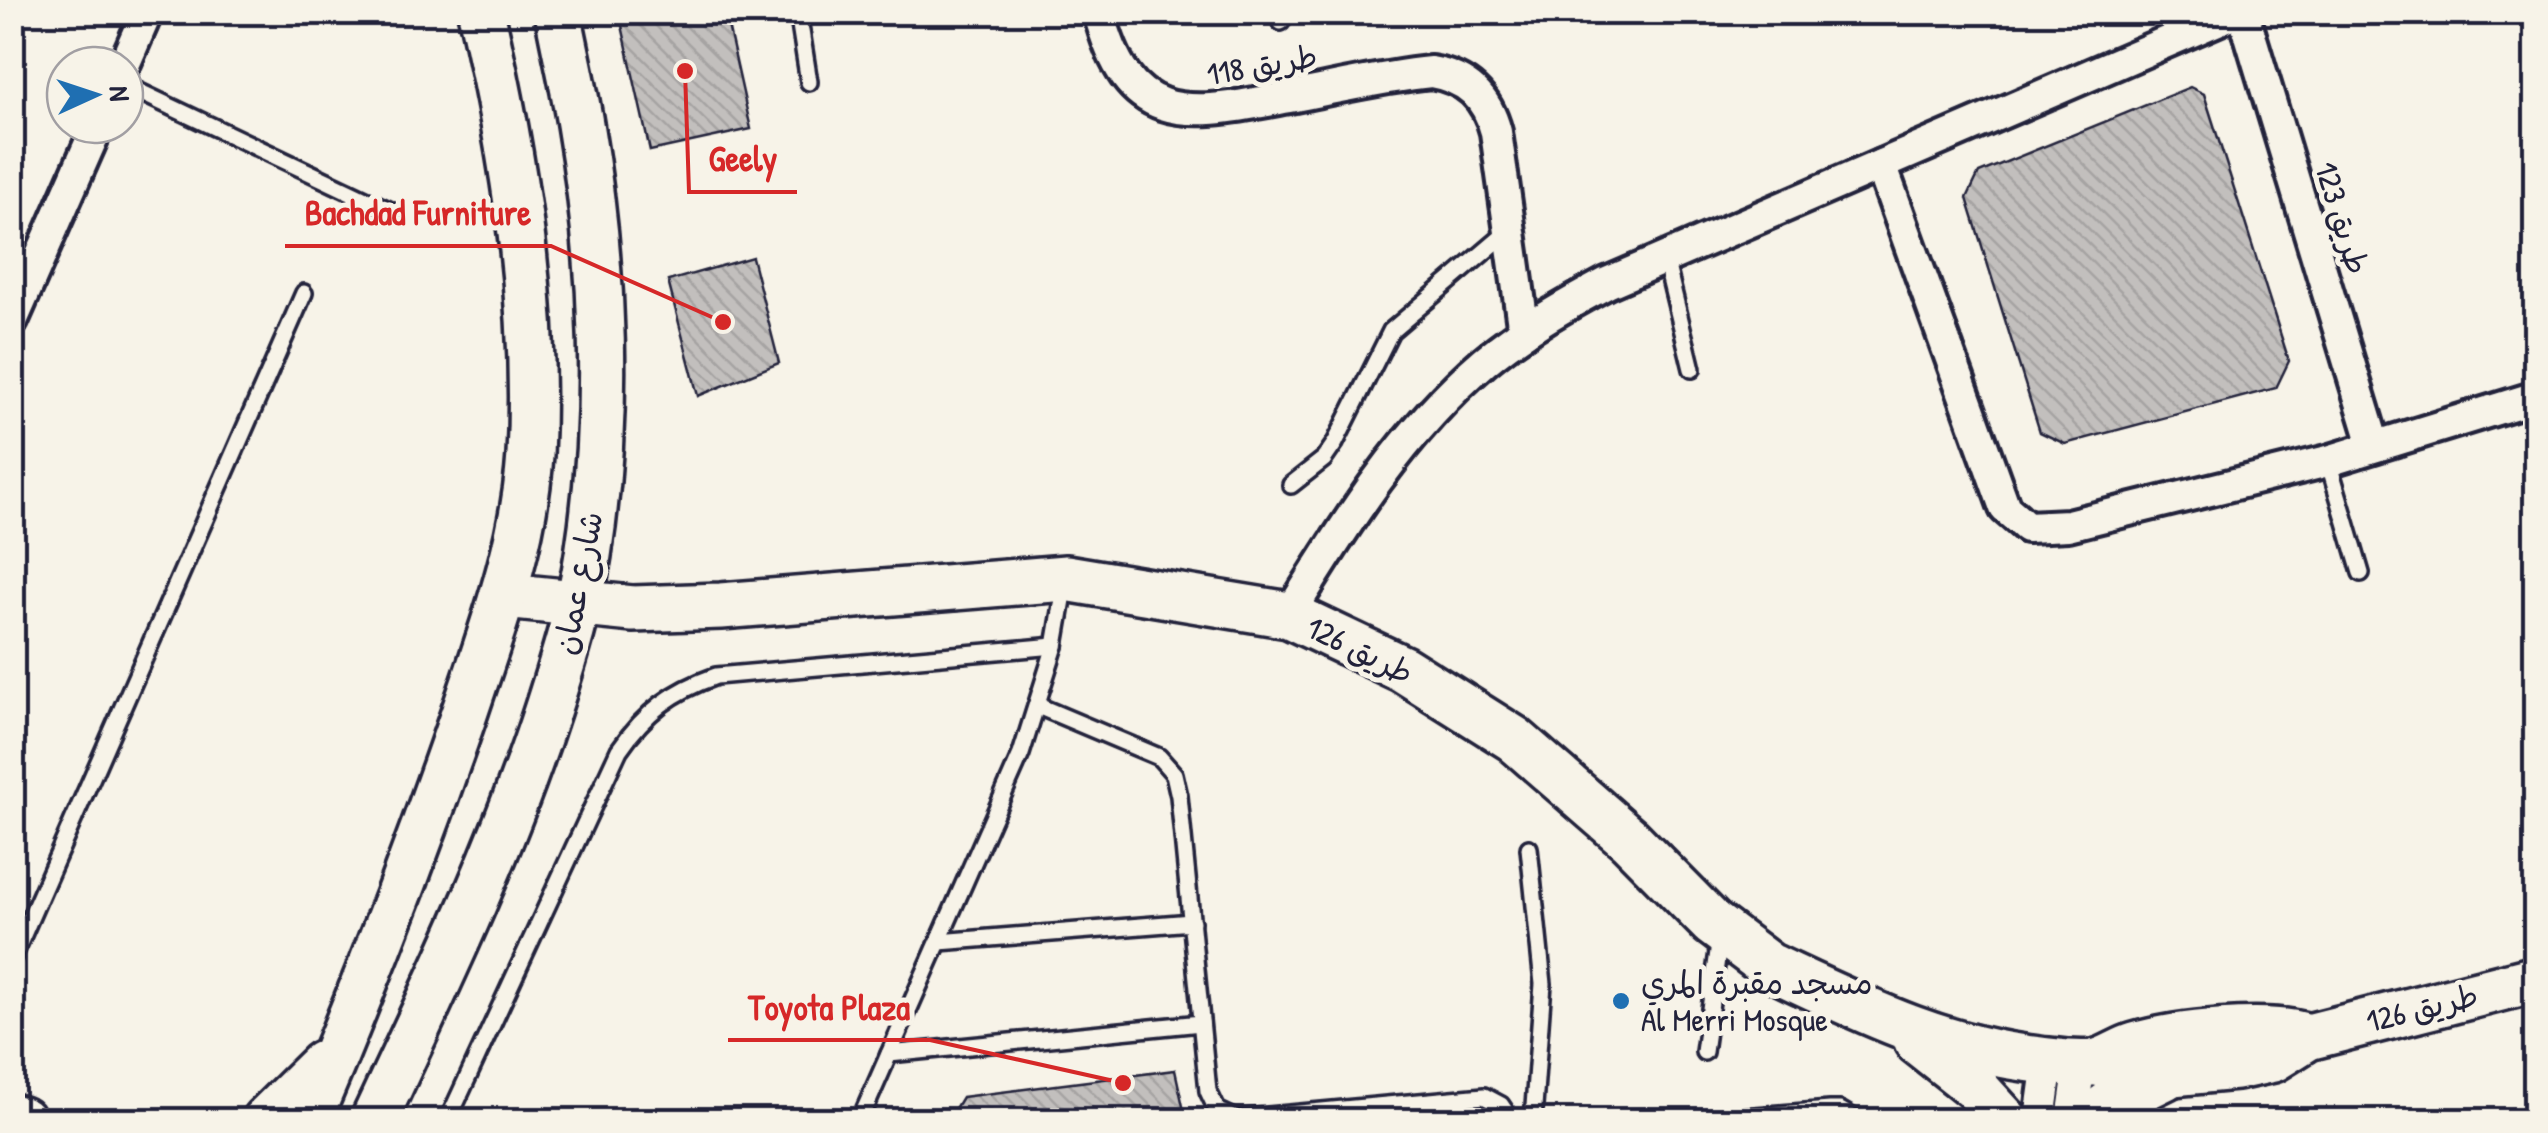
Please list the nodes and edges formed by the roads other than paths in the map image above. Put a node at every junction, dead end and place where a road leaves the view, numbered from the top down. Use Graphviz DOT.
graph roads {
  1 [pos="481,12"];
  2 [pos="558,12"];
  3 [pos="798,12"];
  4 [pos="1099,12"];
  5 [pos="2239,12"];
  6 [pos="143,15"];
  7 [pos="132,45"];
  8 [pos="810,82"];
  9 [pos="145,95"];
  10 [pos="89,145"];
  11 [pos="1881,165"];
  12 [pos="395,213"];
  13 [pos="1510,230"];
  14 [pos="1665,258"];
  15 [pos="304,293"];
  16 [pos="12,321"];
  17 [pos="1524,332"];
  18 [pos="1692,369"];
  19 [pos="2536,398"];
  20 [pos="2374,445"];
  21 [pos="2328,460"];
  22 [pos="1291,485"];
  23 [pos="2361,572"];
  24 [pos="1066,578"];
  25 [pos="505,596"];
  26 [pos="578,604"];
  27 [pos="1289,615"];
  28 [pos="1055,646"];
  29 [pos="1038,706"];
  30 [pos="1529,848"];
  31 [pos="1192,922"];
  32 [pos="1721,931"];
  33 [pos="940,942"];
  34 [pos="12,960"];
  35 [pos="2536,978"];
  36 [pos="1202,1023"];
  37 [pos="1896,1025"];
  38 [pos="2308,1037"];
  39 [pos="340,1044"];
  40 [pos="1704,1052"];
  41 [pos="889,1054"];
  42 [pos="2076,1062"];
  43 [pos="2168,1075"];
  44 [pos="12,1117"];
  45 [pos="22,1120"];
  46 [pos="265,1120"];
  47 [pos="308,1120"];
  48 [pos="374,1120"];
  49 [pos="448,1120"];
  50 [pos="860,1120"];
  51 [pos="1511,1120"];
  52 [pos="1532,1120"];
  53 [pos="1705,1120"];
  54 [pos="1857,1120"];
  55 [pos="2005,1120"];
  56 [pos="2040,1120"];
  57 [pos="2072,1120"];
  58 [pos="2089,1120"];
  1 -- 25 [label="street, شارع عمان"];
  2 -- 26 [label="street, شارع عمان"];
  3 -- 8 [label="lane"];
  4 -- 13 [label="street, طريق 118"];
  5 -- 11 [label="street"];
  5 -- 20 [label="street, طريق 123"];
  6 -- 7 [label="street"];
  9 -- 12 [label="lane"];
  10 -- 16 [label="street"];
  11 -- 14 [label="street"];
  11 -- 21 [label="street"];
  13 -- 17 [label="street, طريق 118"];
  13 -- 22 [label="lane"];
  14 -- 17 [label="street"];
  14 -- 18 [label="lane"];
  15 -- 34 [label="lane"];
  17 -- 27 [label="street"];
  19 -- 20 [label="street"];
  20 -- 21 [label="street"];
  21 -- 23 [label="lane"];
  24 -- 26 [label="street, طريق 126"];
  24 -- 27 [label="street, طريق 126"];
  24 -- 28 [label="lane"];
  25 -- 26 [label="street, طريق 126"];
  25 -- 39 [label="street, شارع عمان"];
  26 -- 48 [label="street, شارع عمان"];
  27 -- 32 [label="street, طريق 126"];
  28 -- 29 [label="lane"];
  28 -- 49 [label="lane"];
  29 -- 31 [label="lane"];
  29 -- 33 [label="lane"];
  30 -- 52 [label="lane"];
  31 -- 33 [label="lane"];
  31 -- 36 [label="lane"];
  32 -- 37 [label="street, طريق 126"];
  32 -- 40 [label="lane"];
  33 -- 41 [label="lane"];
  35 -- 38 [label="street, طريق 126"];
  36 -- 41 [label="lane"];
  36 -- 51 [label="lane"];
  37 -- 42 [label="street, طريق 126"];
  37 -- 55 [label="street"];
  38 -- 42 [label="street, طريق 126"];
  38 -- 43 [label="street, طريق 126"];
  39 -- 46 [label="street"];
  39 -- 47 [label="street, شارع عمان"];
  41 -- 50 [label="lane"];
  42 -- 43 [label="street, طريق 126"];
  42 -- 56 [label="street"];
  42 -- 57 [label="street"];
  43 -- 58 [label="street"];
  44 -- 45 [label="street"];
  53 -- 54 [label="lane"];
}
